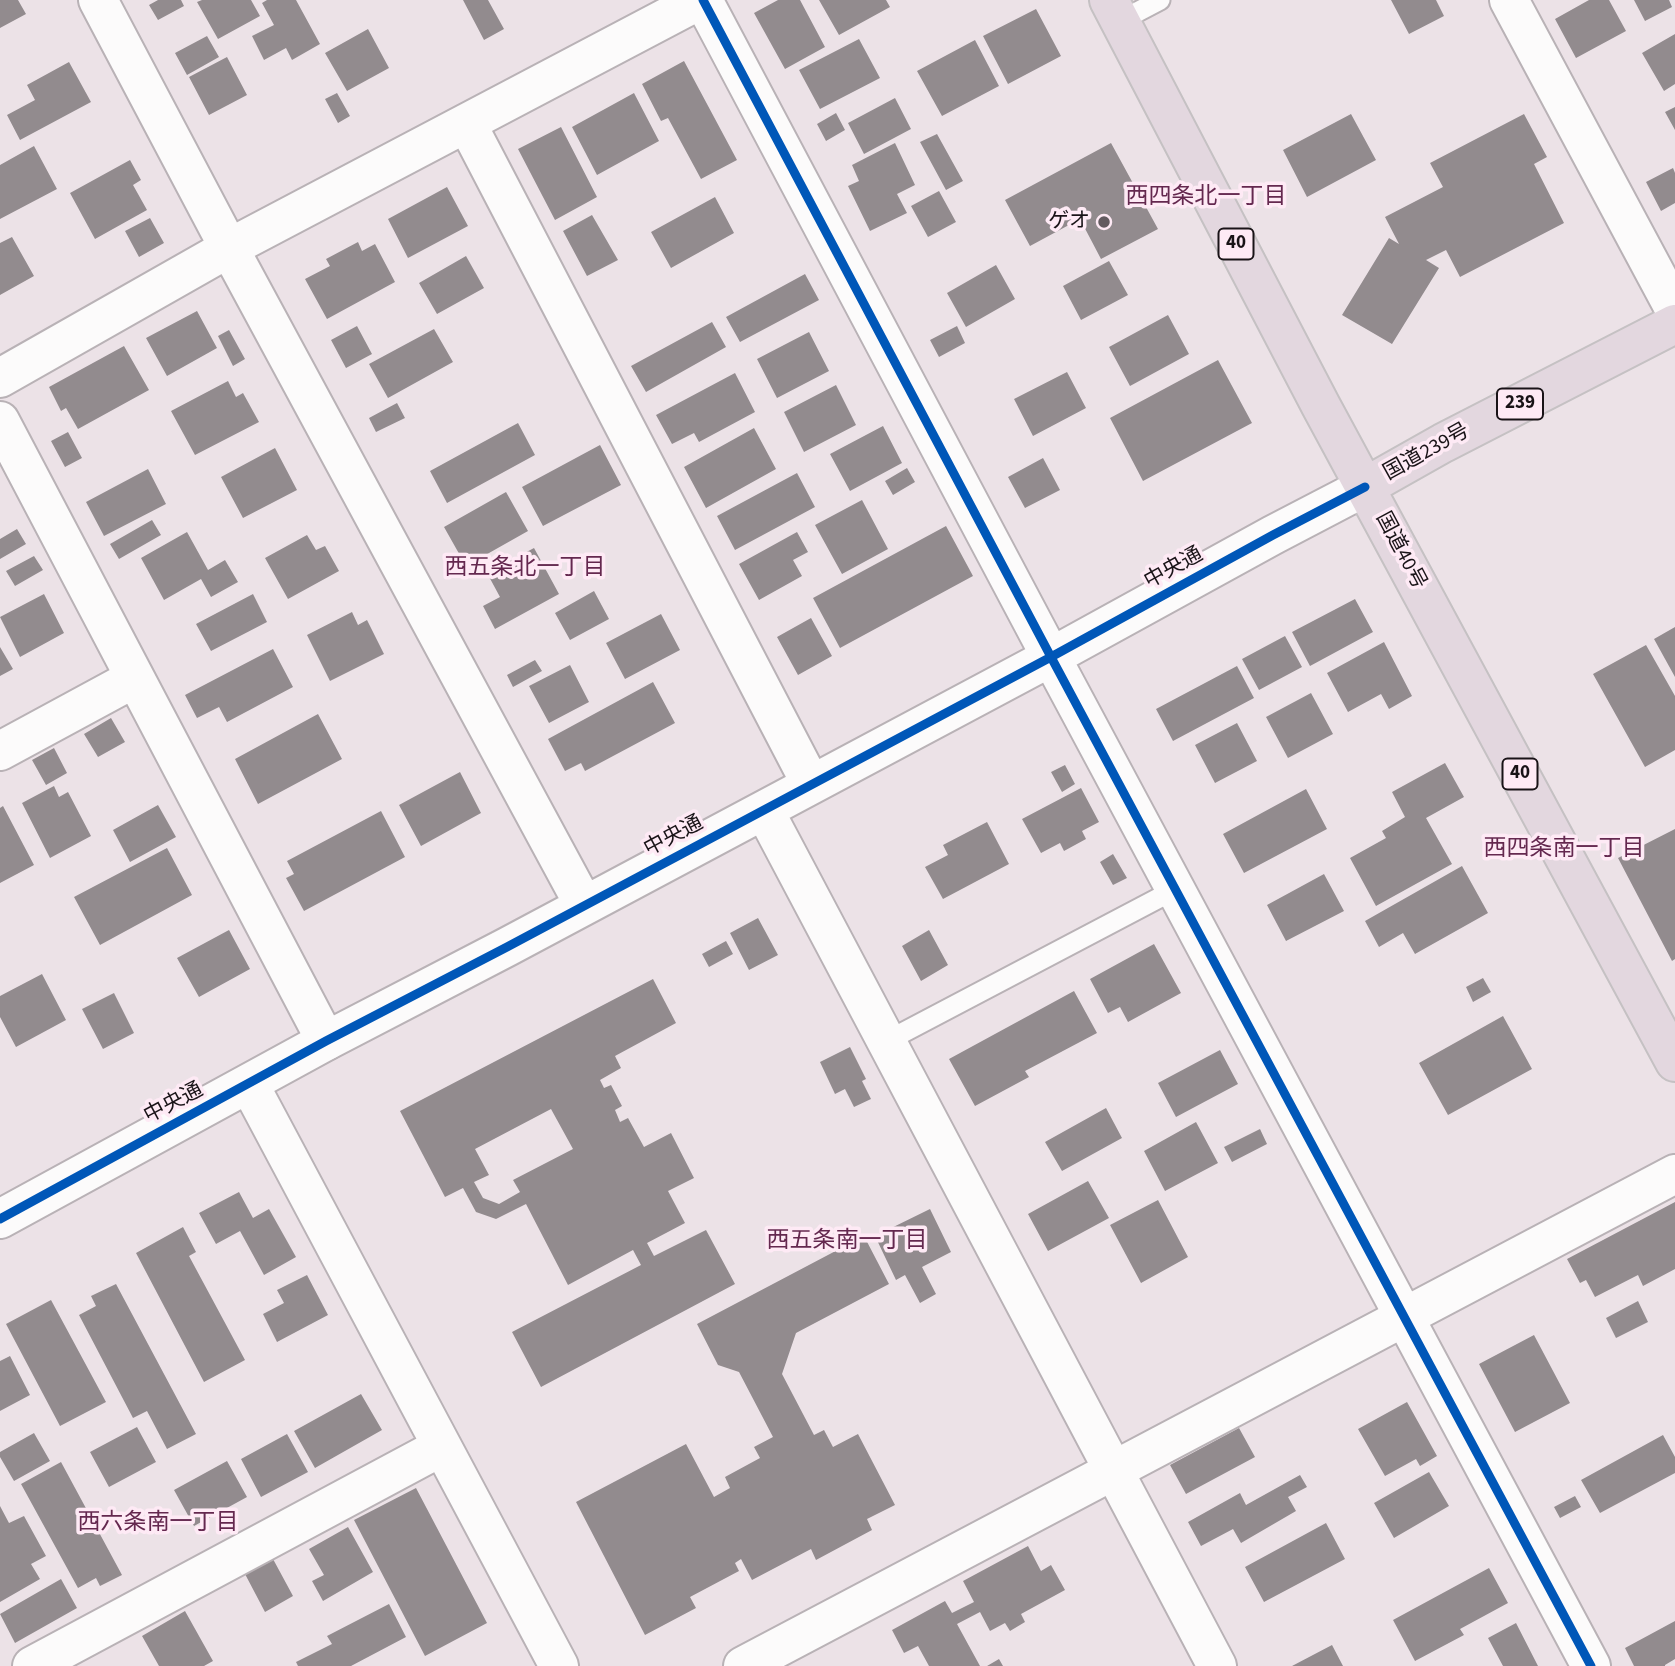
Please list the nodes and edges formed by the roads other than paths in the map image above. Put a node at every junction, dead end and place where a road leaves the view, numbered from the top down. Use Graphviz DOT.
graph roads {
  1 [pos="98,0"];
  2 [pos="702,0"];
  3 [pos="1160,0"];
  4 [pos="1509,0"];
  5 [pos="1114,10"];
  6 [pos="467,124"];
  7 [pos="229,248"];
  8 [pos="1675,310"];
  9 [pos="1675,324"];
  10 [pos="0,378"];
  11 [pos="0,421"];
  12 [pos="1366,487"];
  13 [pos="1051,657"];
  14 [pos="135,678"];
  15 [pos="0,751"];
  16 [pos="811,784"];
  17 [pos="764,810"];
  18 [pos="1176,889"];
  19 [pos="584,905"];
  20 [pos="326,1041"];
  21 [pos="887,1041"];
  22 [pos="1675,1062"];
  23 [pos="249,1084"];
  24 [pos="1675,1174"];
  25 [pos="0,1219"];
  26 [pos="1405,1317"];
  27 [pos="441,1447"];
  28 [pos="1112,1470"];
  29 [pos="32,1666"];
  30 [pos="559,1666"];
  31 [pos="743,1666"];
  32 [pos="1217,1666"];
  33 [pos="1591,1666"];
  1 -- 7 [label="street"];
  2 -- 6 [label="street"];
  2 -- 13 [label="street"];
  3 -- 5 [label="lane"];
  4 -- 8 [label="street"];
  5 -- 12 [label="highway, 国道40号 / 40"];
  6 -- 7 [label="street"];
  6 -- 16 [label="street"];
  7 -- 10 [label="street"];
  7 -- 19 [label="street"];
  9 -- 12 [label="highway, 国道239号 / 239"];
  11 -- 14 [label="street"];
  12 -- 13 [label="street, 中央通"];
  12 -- 22 [label="highway, 国道40号 / 40"];
  13 -- 16 [label="street, 中央通"];
  13 -- 18 [label="street"];
  14 -- 15 [label="street"];
  14 -- 20 [label="street"];
  16 -- 17 [label="street, 中央通"];
  17 -- 19 [label="street, 中央通"];
  17 -- 21 [label="street"];
  18 -- 21 [label="lane"];
  18 -- 26 [label="street"];
  19 -- 20 [label="street, 中央通"];
  20 -- 23 [label="street, 中央通"];
  21 -- 28 [label="street"];
  23 -- 25 [label="street, 中央通"];
  23 -- 27 [label="street"];
  24 -- 26 [label="street"];
  26 -- 28 [label="street"];
  26 -- 33 [label="street"];
  27 -- 29 [label="street"];
  27 -- 30 [label="street"];
  28 -- 31 [label="street"];
  28 -- 32 [label="street"];
}
